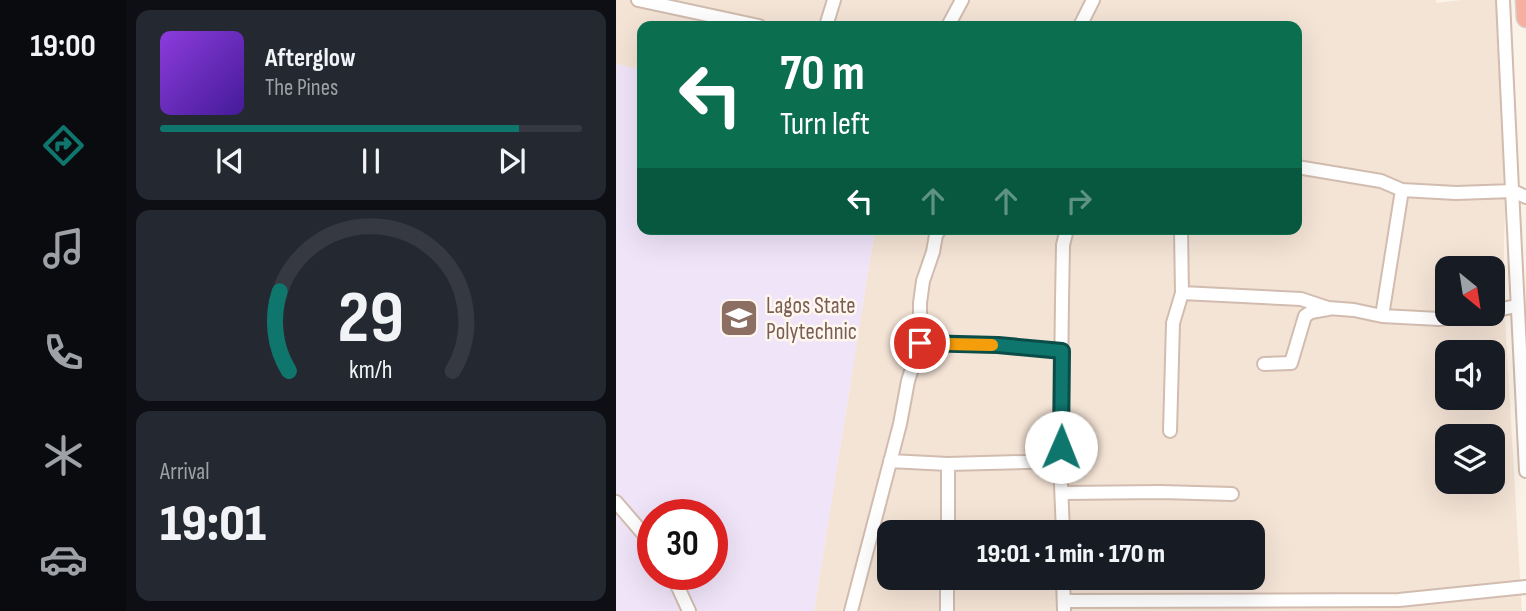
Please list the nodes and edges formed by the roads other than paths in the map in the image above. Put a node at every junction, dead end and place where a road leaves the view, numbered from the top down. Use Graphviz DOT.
graph roads {
  1 [pos="638,0"];
  2 [pos="834,0"];
  3 [pos="962,0"];
  4 [pos="1093,0"];
  5 [pos="1503,0"];
  6 [pos="1525,0"];
  7 [pos="1526,18"];
  8 [pos="736,21"];
  9 [pos="828,21"];
  10 [pos="951,21"];
  11 [pos="1082,21"];
  12 [pos="1302,168"];
  13 [pos="1402,190"];
  14 [pos="1513,191"];
  15 [pos="1526,197"];
  16 [pos="936,235"];
  17 [pos="1066,235"];
  18 [pos="1181,235"];
  19 [pos="1182,293"];
  20 [pos="1516,306"];
  21 [pos="1505,308"];
  22 [pos="1328,309"];
  23 [pos="1382,316"];
  24 [pos="1435,319"];
  25 [pos="920,343"];
  26 [pos="1062,351"];
  27 [pos="1264,364"];
  28 [pos="1170,431"];
  29 [pos="890,461"];
  30 [pos="1060,461"];
  31 [pos="948,464"];
  32 [pos="1526,471"];
  33 [pos="1062,494"];
  34 [pos="1233,494"];
  35 [pos="616,502"];
  36 [pos="948,520"];
  37 [pos="1063,520"];
  38 [pos="637,526"];
  39 [pos="1526,587"];
  40 [pos="679,590"];
  41 [pos="947,590"];
  42 [pos="1205,605"];
  43 [pos="1064,606"];
  44 [pos="1313,606"];
  45 [pos="689,611"];
  46 [pos="851,611"];
  47 [pos="947,611"];
  1 -- 8 [label="street"];
  2 -- 9 [label="street"];
  3 -- 10 [label="street"];
  4 -- 11 [label="street"];
  5 -- 14 [label="street"];
  6 -- 7 [label="highway"];
  12 -- 13 [label="street"];
  13 -- 14 [label="street"];
  13 -- 23 [label="street"];
  14 -- 15 [label="street"];
  14 -- 20 [label="street"];
  16 -- 25 [label="street"];
  17 -- 26 [label="street"];
  18 -- 19 [label="street"];
  19 -- 22 [label="street"];
  19 -- 28 [label="street"];
  20 -- 21 [label="street"];
  20 -- 32 [label="street"];
  22 -- 23 [label="street"];
  22 -- 27 [label="street"];
  23 -- 24 [label="street"];
  25 -- 26 [label="street"];
  25 -- 29 [label="street"];
  26 -- 30 [label="street"];
  29 -- 31 [label="street"];
  29 -- 46 [label="street"];
  30 -- 31 [label="street"];
  30 -- 33 [label="street"];
  31 -- 36 [label="street"];
  33 -- 34 [label="street"];
  33 -- 37 [label="street"];
  35 -- 38 [label="street"];
  39 -- 44 [label="street"];
  40 -- 45 [label="street"];
  41 -- 47 [label="street"];
  42 -- 43 [label="street"];
  42 -- 44 [label="street"];
}
